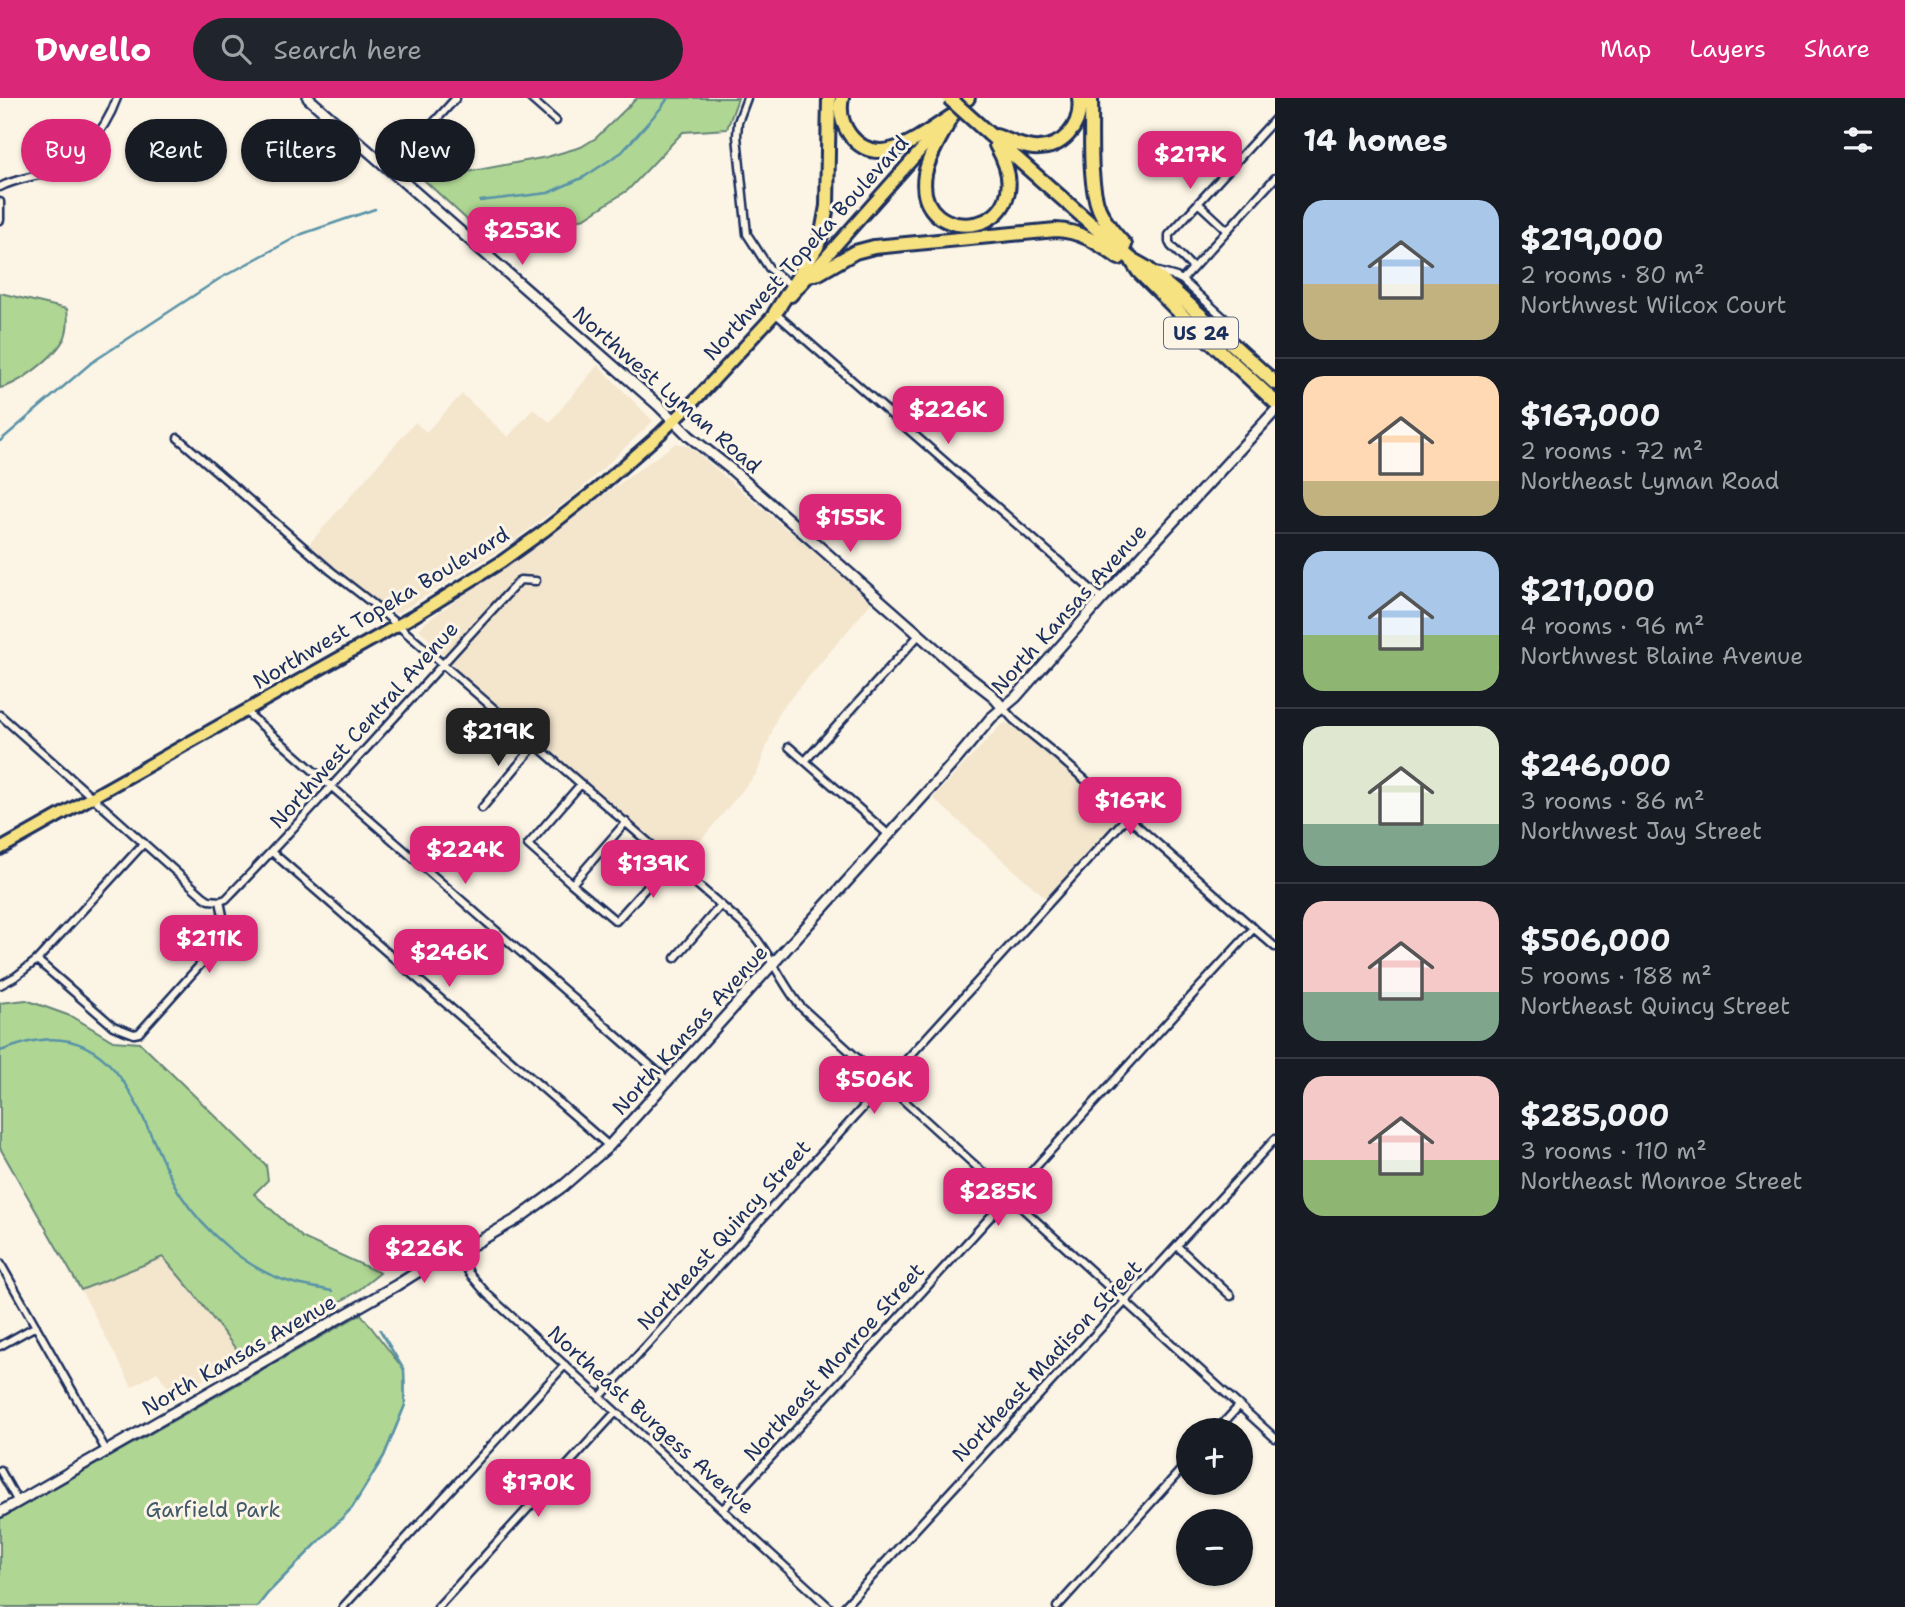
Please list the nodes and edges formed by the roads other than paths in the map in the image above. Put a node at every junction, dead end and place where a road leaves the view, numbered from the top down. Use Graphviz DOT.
graph roads {
  1 [pos="117,98"];
  2 [pos="308,98"];
  3 [pos="456,98"];
  4 [pos="530,98"];
  5 [pos="747,98"];
  6 [pos="830,98"];
  7 [pos="842,98"];
  8 [pos="949,98"];
  9 [pos="968,98"];
  10 [pos="1079,98"];
  11 [pos="1091,98"];
  12 [pos="952,116"];
  13 [pos="437,119"];
  14 [pos="1275,119"];
  15 [pos="556,121"];
  16 [pos="989,134"];
  17 [pos="375,158"];
  18 [pos="1275,178"];
  19 [pos="403,182"];
  20 [pos="0,187"];
  21 [pos="0,201"];
  22 [pos="1198,203"];
  23 [pos="0,220"];
  24 [pos="1227,230"];
  25 [pos="1193,268"];
  26 [pos="1143,270"];
  27 [pos="809,275"];
  28 [pos="1182,280"];
  29 [pos="794,288"];
  30 [pos="775,313"];
  31 [pos="1232,325"];
  32 [pos="1275,383"];
  33 [pos="1275,402"];
  34 [pos="1275,411"];
  35 [pos="674,421"];
  36 [pos="178,438"];
  37 [pos="536,582"];
  38 [pos="1102,599"];
  39 [pos="397,625"];
  40 [pos="920,634"];
  41 [pos="441,664"];
  42 [pos="1003,708"];
  43 [pos="245,711"];
  44 [pos="0,715"];
  45 [pos="535,745"];
  46 [pos="789,747"];
  47 [pos="804,761"];
  48 [pos="581,784"];
  49 [pos="331,787"];
  50 [pos="93,797"];
  51 [pos="482,808"];
  52 [pos="1127,817"];
  53 [pos="625,822"];
  54 [pos="889,835"];
  55 [pos="144,843"];
  56 [pos="0,849"];
  57 [pos="272,852"];
  58 [pos="670,861"];
  59 [pos="572,884"];
  60 [pos="220,901"];
  61 [pos="721,905"];
  62 [pos="1254,928"];
  63 [pos="1275,947"];
  64 [pos="675,958"];
  65 [pos="37,960"];
  66 [pos="772,964"];
  67 [pos="0,985"];
  68 [pos="667,1080"];
  69 [pos="886,1083"];
  70 [pos="1275,1139"];
  71 [pos="609,1146"];
  72 [pos="1009,1196"];
  73 [pos="1177,1246"];
  74 [pos="458,1250"];
  75 [pos="0,1263"];
  76 [pos="1231,1296"];
  77 [pos="1125,1301"];
  78 [pos="36,1326"];
  79 [pos="0,1346"];
  80 [pos="565,1365"];
  81 [pos="600,1397"];
  82 [pos="1239,1406"];
  83 [pos="616,1412"];
  84 [pos="1228,1418"];
  85 [pos="1275,1438"];
  86 [pos="107,1452"];
  87 [pos="0,1470"];
  88 [pos="1176,1475"];
  89 [pos="18,1502"];
  90 [pos="723,1509"];
  91 [pos="0,1512"];
  92 [pos="343,1607"];
  93 [pos="438,1607"];
  94 [pos="830,1607"];
  95 [pos="844,1607"];
  96 [pos="1057,1607"];
  1 -- 20 [label="street"];
  2 -- 17 [label="main road, Northwest Lyman Road"];
  3 -- 13 [label="street"];
  4 -- 15 [label="street"];
  5 -- 29 [label="street"];
  6 -- 29 [label="highway"];
  7 -- 12 [label="highway"];
  8 -- 16 [label="highway, US 24, bridge"];
  9 -- 12 [label="main road, Northwest Topeka Boulevard"];
  10 -- 16 [label="highway"];
  11 -- 26 [label="highway"];
  12 -- 16 [label="highway"];
  12 -- 27 [label="main road, Northwest Topeka Boulevard"];
  14 -- 22 [label="street"];
  16 -- 26 [label="highway, US 24"];
  18 -- 24 [label="street"];
  19 -- 35 [label="main road, Northwest Lyman Road"];
  21 -- 23 [label="street"];
  22 -- 24 [label="street"];
  22 -- 25 [label="street"];
  24 -- 25 [label="street"];
  25 -- 28 [label="street"];
  26 -- 27 [label="highway"];
  26 -- 28 [label="street"];
  26 -- 32 [label="highway, US 24"];
  26 -- 33 [label="highway, US 24"];
  27 -- 29 [label="main road, Northwest Topeka Boulevard"];
  28 -- 31 [label="street"];
  29 -- 30 [label="highway"];
  30 -- 35 [label="main road, Northwest Topeka Boulevard"];
  30 -- 38 [label="street"];
  34 -- 38 [label="main road, North Kansas Avenue"];
  35 -- 39 [label="main road, Northwest Topeka Boulevard"];
  35 -- 40 [label="main road, Northwest Lyman Road"];
  36 -- 39 [label="street"];
  37 -- 41 [label="street, Northwest Central Avenue"];
  38 -- 42 [label="main road, North Kansas Avenue"];
  39 -- 41 [label="street"];
  39 -- 43 [label="main road, Northwest Topeka Boulevard"];
  40 -- 42 [label="main road, Northwest Lyman Road"];
  40 -- 47 [label="street"];
  41 -- 45 [label="street"];
  41 -- 49 [label="street, Northwest Central Avenue"];
  42 -- 52 [label="street"];
  42 -- 54 [label="main road, North Kansas Avenue"];
  43 -- 49 [label="street"];
  43 -- 50 [label="main road, Northwest Topeka Boulevard"];
  44 -- 50 [label="street"];
  45 -- 48 [label="street"];
  45 -- 51 [label="street"];
  46 -- 47 [label="street"];
  47 -- 54 [label="street"];
  48 -- 53 [label="street"];
  48 -- 59 [label="street"];
  49 -- 57 [label="street, Northwest Central Avenue"];
  49 -- 68 [label="street"];
  50 -- 55 [label="street"];
  50 -- 56 [label="main road, Northwest Topeka Boulevard"];
  52 -- 62 [label="street"];
  52 -- 69 [label="street, Northeast Quincy Street"];
  53 -- 58 [label="street"];
  53 -- 59 [label="street"];
  54 -- 66 [label="main road, North Kansas Avenue"];
  55 -- 60 [label="street"];
  55 -- 65 [label="street"];
  57 -- 60 [label="street, Northwest Central Avenue"];
  57 -- 71 [label="street"];
  58 -- 59 [label="street"];
  58 -- 61 [label="street"];
  60 -- 65 [label="street"];
  61 -- 64 [label="street"];
  61 -- 66 [label="street"];
  62 -- 63 [label="street"];
  62 -- 72 [label="street, Northeast Monroe Street"];
  65 -- 67 [label="street"];
  66 -- 68 [label="main road, North Kansas Avenue"];
  66 -- 69 [label="street"];
  68 -- 71 [label="main road, North Kansas Avenue"];
  69 -- 72 [label="street"];
  69 -- 81 [label="street, Northeast Quincy Street"];
  70 -- 73 [label="street, Northeast Madison Street"];
  71 -- 74 [label="main road, North Kansas Avenue"];
  72 -- 77 [label="street"];
  72 -- 90 [label="street, Northeast Monroe Street"];
  73 -- 76 [label="street"];
  73 -- 77 [label="street, Northeast Madison Street"];
  74 -- 80 [label="street, Northeast Burgess Avenue"];
  74 -- 86 [label="main road, North Kansas Avenue"];
  75 -- 78 [label="street"];
  77 -- 82 [label="street"];
  77 -- 95 [label="street, Northeast Madison Street"];
  78 -- 79 [label="street"];
  78 -- 86 [label="street"];
  80 -- 81 [label="street, Northeast Burgess Avenue"];
  80 -- 92 [label="street"];
  81 -- 83 [label="street, Northeast Burgess Avenue"];
  82 -- 84 [label="street"];
  82 -- 85 [label="street"];
  83 -- 90 [label="street, Northeast Burgess Avenue"];
  83 -- 93 [label="street"];
  86 -- 89 [label="main road, North Kansas Avenue"];
  87 -- 89 [label="street"];
  88 -- 96 [label="street"];
  89 -- 91 [label="main road, North Kansas Avenue"];
  90 -- 94 [label="street, Northeast Burgess Avenue"];
}
